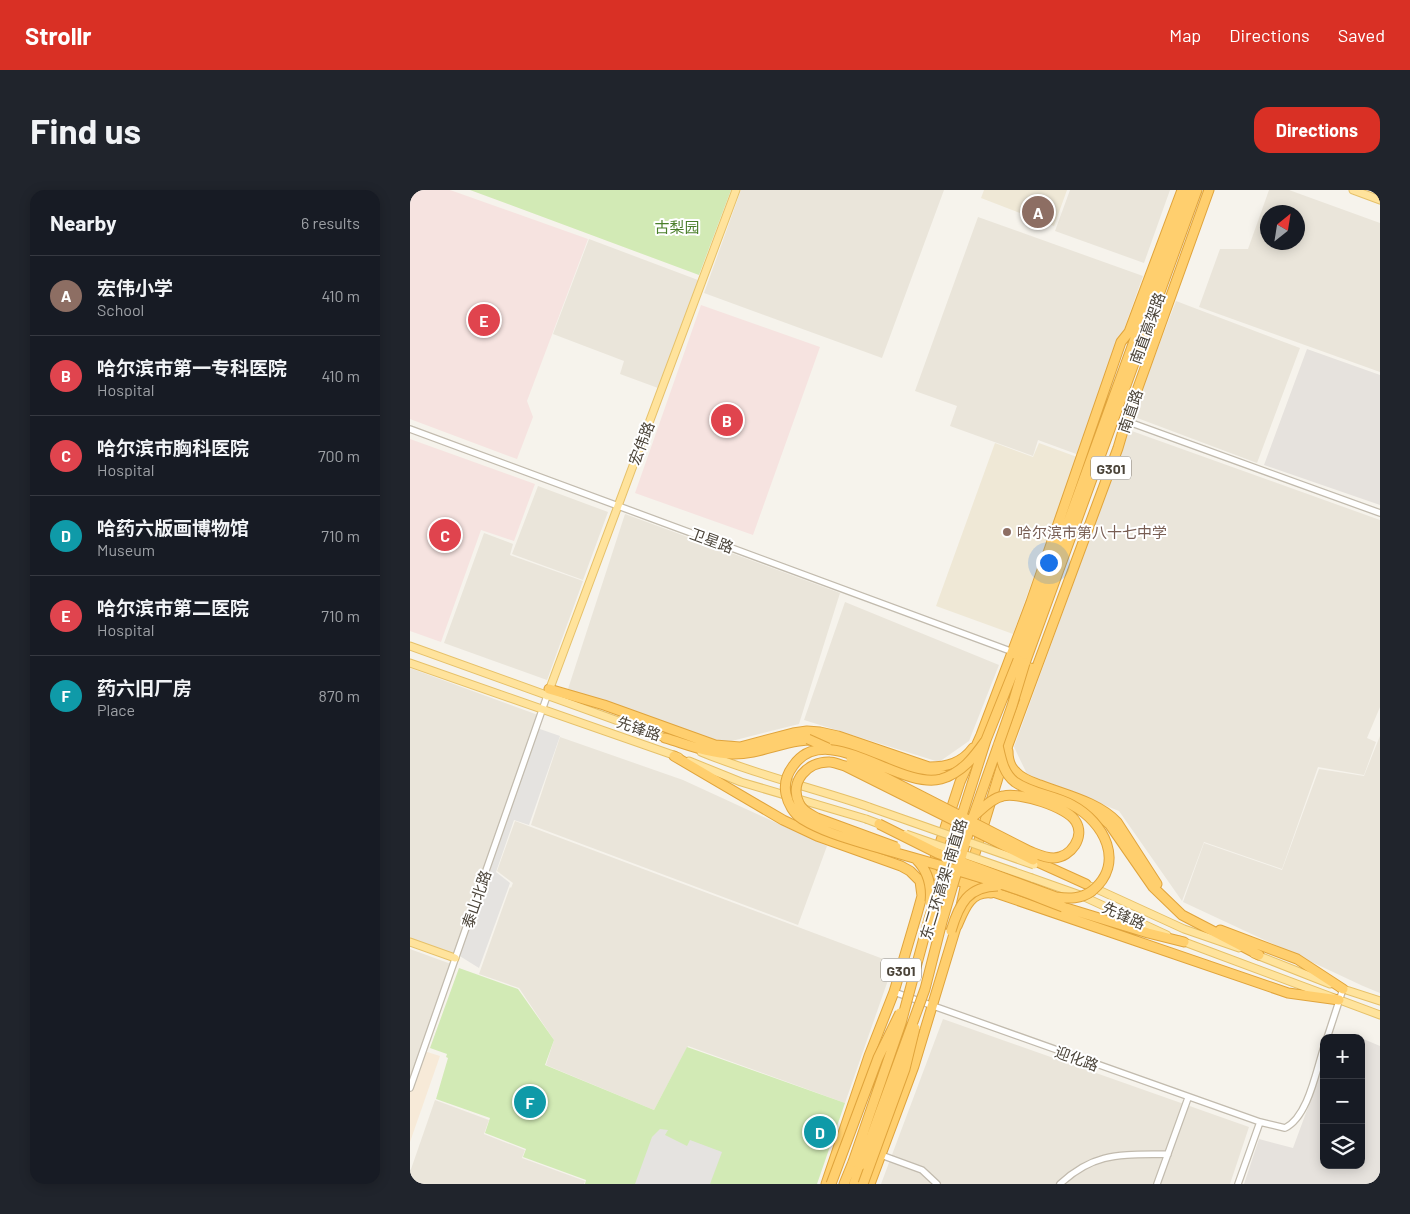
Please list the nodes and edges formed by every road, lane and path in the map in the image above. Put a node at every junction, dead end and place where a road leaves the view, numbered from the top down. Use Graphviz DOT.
graph roads {
  1 [pos="736,190"];
  2 [pos="1182,190"];
  3 [pos="1190,190"];
  4 [pos="1197,190"];
  5 [pos="1209,190"];
  6 [pos="1353,190"];
  7 [pos="1380,200"];
  8 [pos="1121,342"];
  9 [pos="1126,421"];
  10 [pos="410,429"];
  11 [pos="1118,448"];
  12 [pos="617,505"];
  13 [pos="1380,513"];
  14 [pos="410,646"];
  15 [pos="1013,652"];
  16 [pos="1021,662"];
  17 [pos="410,663"];
  18 [pos="548,693"];
  19 [pos="999,704"];
  20 [pos="1012,706"];
  21 [pos="542,710"];
  22 [pos="665,738"];
  23 [pos="984,738"];
  24 [pos="808,739"];
  25 [pos="998,745"];
  26 [pos="1008,745"];
  27 [pos="674,756"];
  28 [pos="949,776"];
  29 [pos="1071,804"];
  30 [pos="973,817"];
  31 [pos="879,824"];
  32 [pos="1034,862"];
  33 [pos="930,874"];
  34 [pos="920,881"];
  35 [pos="966,883"];
  36 [pos="1086,884"];
  37 [pos="1008,886"];
  38 [pos="1000,894"];
  39 [pos="1171,906"];
  40 [pos="1186,918"];
  41 [pos="929,919"];
  42 [pos="954,928"];
  43 [pos="410,942"];
  44 [pos="1184,942"];
  45 [pos="410,947"];
  46 [pos="1259,955"];
  47 [pos="455,960"];
  48 [pos="912,987"];
  49 [pos="925,989"];
  50 [pos="1343,989"];
  51 [pos="894,992"];
  52 [pos="1340,1000"];
  53 [pos="1380,1001"];
  54 [pos="933,1002"];
  55 [pos="1380,1014"];
  56 [pos="1328,1034"];
  57 [pos="1320,1060"];
  58 [pos="410,1088"];
  59 [pos="1188,1098"];
  60 [pos="1260,1122"];
  61 [pos="1168,1154"];
  62 [pos="881,1155"];
  63 [pos="826,1184"];
  64 [pos="831,1184"];
  65 [pos="844,1184"];
  66 [pos="854,1184"];
  67 [pos="863,1184"];
  68 [pos="870,1184"];
  69 [pos="937,1184"];
  70 [pos="1060,1184"];
  71 [pos="1157,1184"];
  72 [pos="1238,1184"];
  1 -- 12 [label="main road, 宏伟路"];
  2 -- 8 [label="highway, 南直路 / G301"];
  3 -- 16 [label="highway, 南直高架路"];
  4 -- 16 [label="highway, 南直高架路"];
  5 -- 9 [label="highway, 南直路 / G301"];
  6 -- 7 [label="main road"];
  8 -- 15 [label="highway, 南直路 / G301"];
  8 -- 19 [label="highway, bridge"];
  9 -- 11 [label="highway, 南直路 / G301"];
  9 -- 13 [label="street"];
  10 -- 12 [label="street, 卫星路"];
  11 -- 20 [label="highway, bridge"];
  11 -- 26 [label="highway, 南直路 / G301"];
  12 -- 15 [label="street, 卫星路"];
  12 -- 18 [label="main road, 宏伟路"];
  14 -- 18 [label="main road, 先锋路"];
  15 -- 23 [label="highway, 南直路 / G301"];
  16 -- 19 [label="highway, 东二环高架-南直路, bridge"];
  16 -- 20 [label="highway, 东二环高架-南直路, bridge"];
  17 -- 21 [label="main road, 先锋路"];
  18 -- 21 [label="street, 泰山北路"];
  18 -- 22 [label="main road, 先锋路"];
  18 -- 23 [label="highway"];
  19 -- 23 [label="highway, 东二环高架-南直路, bridge"];
  20 -- 25 [label="highway, 东二环高架-南直路, bridge"];
  21 -- 27 [label="main road, 先锋路"];
  21 -- 47 [label="street, 泰山北路"];
  22 -- 24 [label="highway"];
  22 -- 32 [label="main road, 先锋路, bridge"];
  23 -- 26 [label="street"];
  23 -- 28 [label="highway, bridge"];
  23 -- 33 [label="highway"];
  23 -- 41 [label="highway, 东二环高架-南直路, bridge"];
  24 -- 28 [label="highway, bridge"];
  24 -- 30 [label="highway, bridge"];
  25 -- 29 [label="highway, bridge"];
  25 -- 30 [label="highway, 东二环高架-南直路, bridge"];
  26 -- 35 [label="highway, G301"];
  26 -- 39 [label="highway"];
  27 -- 31 [label="main road, 先锋路, bridge"];
  27 -- 34 [label="highway"];
  28 -- 37 [label="highway, bridge"];
  29 -- 31 [label="highway, bridge"];
  29 -- 39 [label="highway, bridge"];
  30 -- 49 [label="highway, 东二环高架-南直路, bridge"];
  31 -- 44 [label="main road, 先锋路, bridge"];
  32 -- 36 [label="highway"];
  32 -- 41 [label="highway, bridge"];
  33 -- 34 [label="highway"];
  33 -- 35 [label="highway"];
  34 -- 51 [label="highway, G301"];
  35 -- 38 [label="highway"];
  35 -- 42 [label="highway, G301"];
  36 -- 46 [label="main road, 先锋路"];
  37 -- 42 [label="highway, bridge"];
  37 -- 44 [label="highway, bridge"];
  38 -- 42 [label="highway"];
  38 -- 52 [label="highway"];
  39 -- 40 [label="highway"];
  40 -- 46 [label="highway"];
  40 -- 50 [label="highway"];
  41 -- 48 [label="highway, 东二环高架-南直路, bridge"];
  42 -- 54 [label="highway"];
  43 -- 47 [label="main road"];
  44 -- 52 [label="main road, 先锋路"];
  45 -- 47 [label="main road"];
  46 -- 50 [label="main road, 先锋路"];
  47 -- 58 [label="street, 泰山北路"];
  48 -- 64 [label="highway, bridge"];
  48 -- 65 [label="highway, 东二环高架-南直路, bridge"];
  49 -- 66 [label="highway, 东二环高架-南直路, bridge"];
  49 -- 67 [label="highway, bridge"];
  50 -- 52 [label="street"];
  50 -- 53 [label="main road, 先锋路"];
  51 -- 54 [label="street, 迎化路"];
  51 -- 63 [label="highway, G301"];
  52 -- 55 [label="main road, 先锋路"];
  52 -- 56 [label="street"];
  54 -- 59 [label="street, 迎化路"];
  54 -- 62 [label="highway"];
  57 -- 60 [label="street, 迎化路"];
  59 -- 60 [label="street, 迎化路"];
  59 -- 61 [label="street"];
  60 -- 72 [label="street"];
  61 -- 70 [label="street"];
  61 -- 71 [label="street"];
  62 -- 68 [label="highway"];
  62 -- 69 [label="street"];
}
